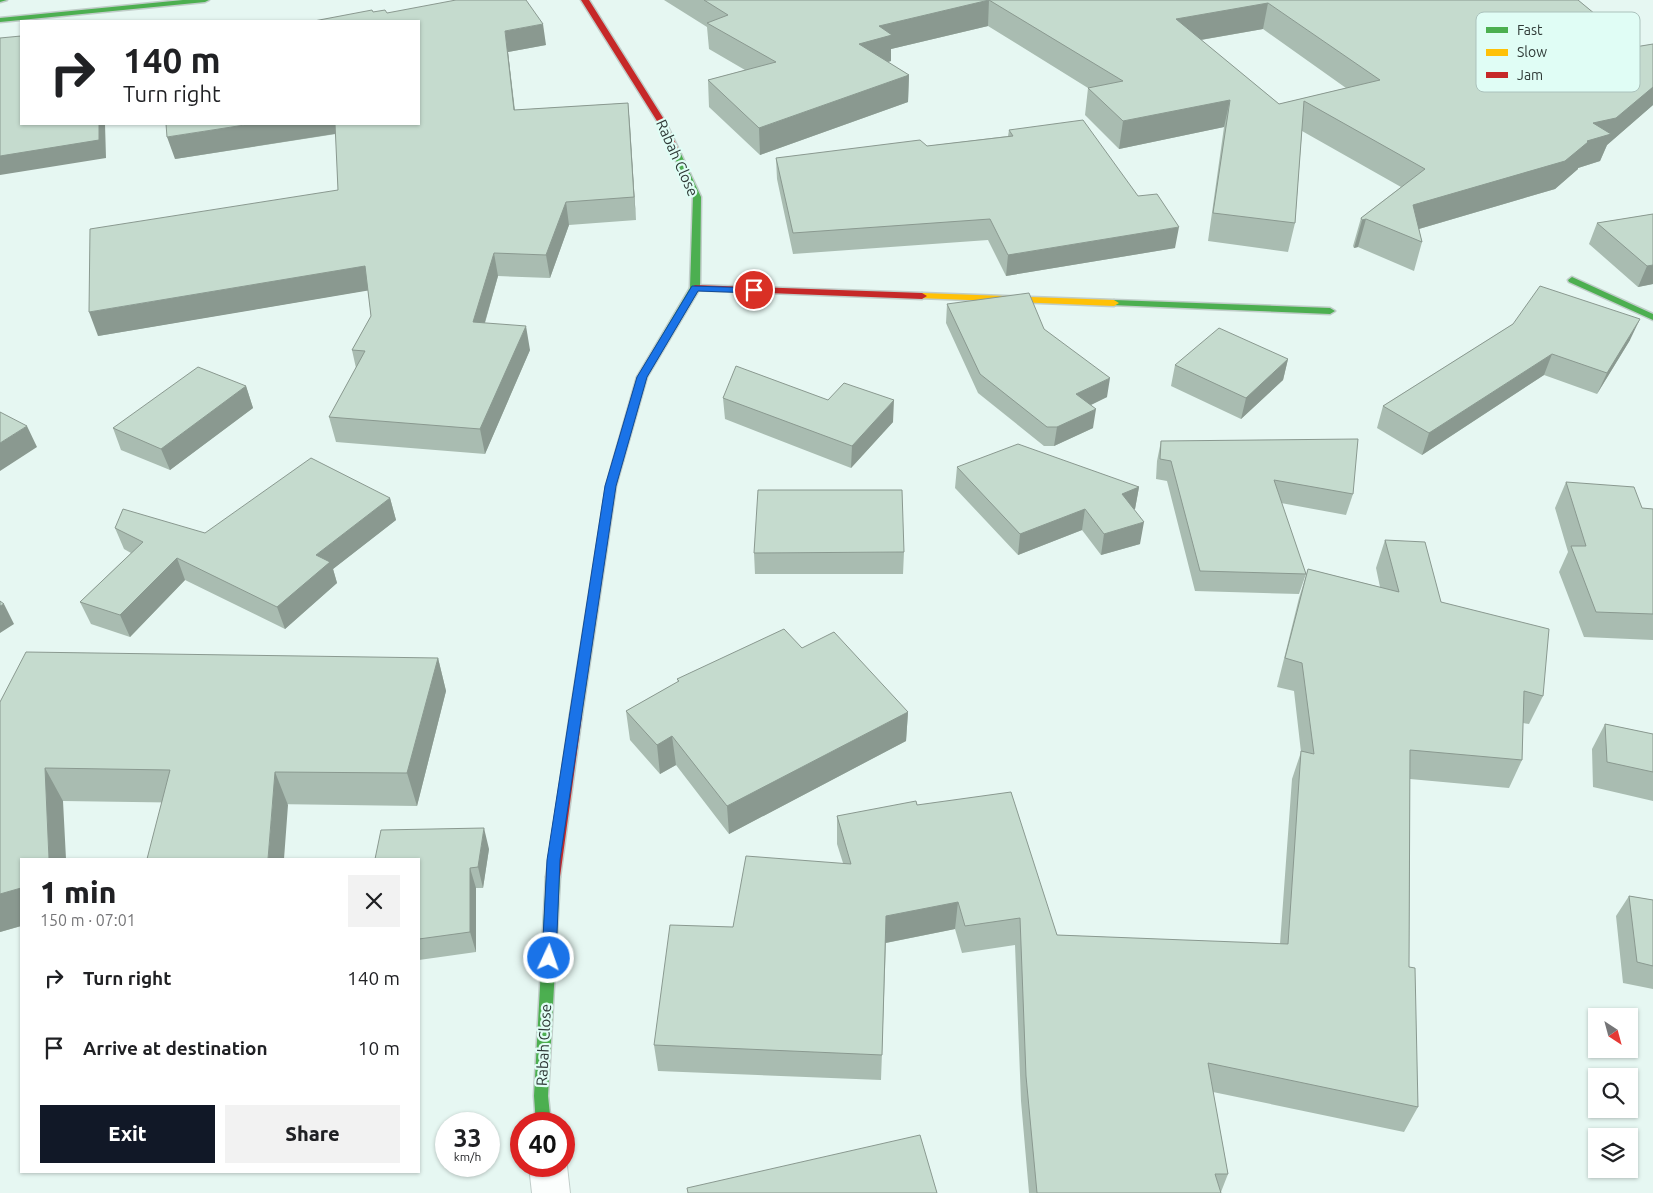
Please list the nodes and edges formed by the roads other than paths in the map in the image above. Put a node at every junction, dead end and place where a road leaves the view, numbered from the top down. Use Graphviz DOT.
graph roads {
  1 [pos="205,0"];
  2 [pos="585,0"];
  3 [pos="0,20"];
  4 [pos="1572,280"];
  5 [pos="695,288"];
  6 [pos="1330,311"];
  7 [pos="1653,317"];
  8 [pos="543,1112"];
  9 [pos="549,1177"];
  10 [pos="551,1193"];
  1 -- 3 [label="street"];
  2 -- 5 [label="street, Rabah Close"];
  4 -- 7 [label="street"];
  5 -- 6 [label="street"];
  5 -- 8 [label="street, Rabah Close"];
  9 -- 10 [label="street"];
}
